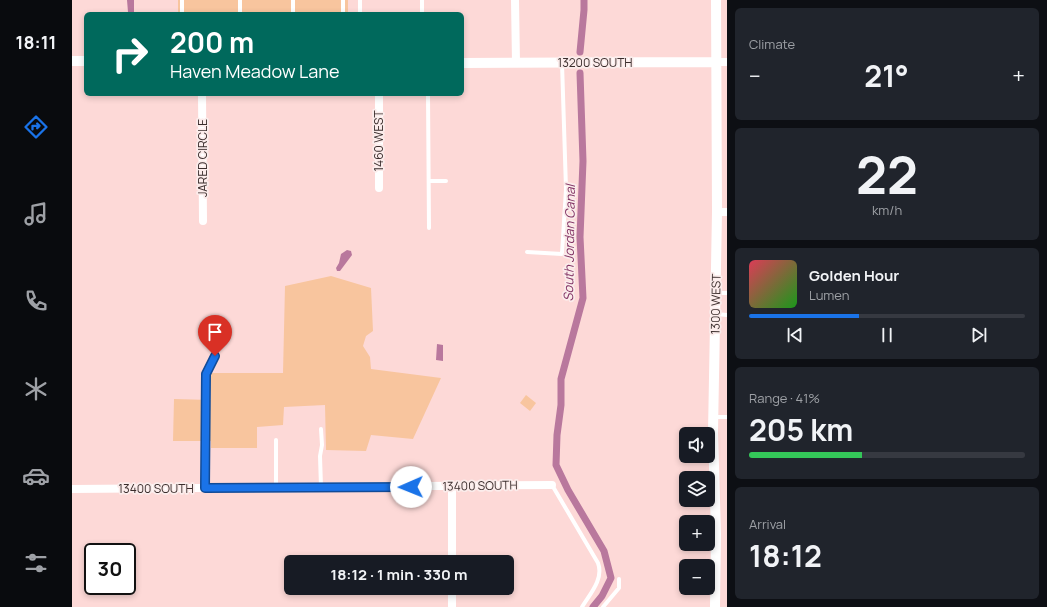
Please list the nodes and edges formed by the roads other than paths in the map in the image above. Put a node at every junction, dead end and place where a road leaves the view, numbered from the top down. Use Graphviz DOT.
graph roads {
  1 [pos="182,0"];
  2 [pos="240,0"];
  3 [pos="293,0"];
  4 [pos="343,0"];
  5 [pos="360,0"];
  6 [pos="422,0"];
  7 [pos="515,0"];
  8 [pos="716,0"];
  9 [pos="182,12"];
  10 [pos="240,12"];
  11 [pos="293,12"];
  12 [pos="343,12"];
  13 [pos="360,12"];
  14 [pos="422,12"];
  15 [pos="84,60"];
  16 [pos="72,61"];
  17 [pos="716,62"];
  18 [pos="727,62"];
  19 [pos="464,63"];
  20 [pos="516,63"];
  21 [pos="562,63"];
  22 [pos="202,96"];
  23 [pos="379,96"];
  24 [pos="428,96"];
  25 [pos="429,181"];
  26 [pos="446,181"];
  27 [pos="379,188"];
  28 [pos="722,212"];
  29 [pos="203,221"];
  30 [pos="429,228"];
  31 [pos="527,252"];
  32 [pos="716,293"];
  33 [pos="727,293"];
  34 [pos="716,314"];
  35 [pos="727,315"];
  36 [pos="215,356"];
  37 [pos="714,417"];
  38 [pos="727,417"];
  39 [pos="321,429"];
  40 [pos="276,440"];
  41 [pos="552,485"];
  42 [pos="452,486"];
  43 [pos="205,488"];
  44 [pos="276,488"];
  45 [pos="321,488"];
  46 [pos="72,489"];
  47 [pos="452,555"];
  48 [pos="619,579"];
  49 [pos="452,595"];
  50 [pos="452,607"];
  51 [pos="582,607"];
  52 [pos="603,607"];
  53 [pos="715,607"];
  1 -- 9 [label="lane"];
  2 -- 10 [label="lane"];
  3 -- 11 [label="lane"];
  4 -- 12 [label="lane"];
  5 -- 13 [label="lane"];
  6 -- 14 [label="lane"];
  7 -- 20 [label="street"];
  8 -- 17 [label="street, 1300 WEST"];
  15 -- 16 [label="street"];
  17 -- 18 [label="street, 13200 SOUTH"];
  17 -- 21 [label="street, 13200 SOUTH"];
  17 -- 28 [label="street, 1300 WEST"];
  19 -- 20 [label="street, 13200 SOUTH"];
  20 -- 21 [label="street, 13200 SOUTH"];
  21 -- 31 [label="lane"];
  22 -- 29 [label="street, JARED CIRCLE"];
  23 -- 27 [label="street, 1460 WEST"];
  24 -- 25 [label="lane"];
  25 -- 26 [label="lane"];
  25 -- 30 [label="lane"];
  28 -- 32 [label="street, 1300 WEST"];
  32 -- 33 [label="lane"];
  32 -- 34 [label="street, 1300 WEST"];
  34 -- 35 [label="lane"];
  34 -- 37 [label="street, 1300 WEST"];
  36 -- 43 [label="street"];
  37 -- 38 [label="lane"];
  37 -- 53 [label="street, 1300 WEST"];
  39 -- 45 [label="lane"];
  40 -- 44 [label="lane"];
  41 -- 42 [label="street, 13400 SOUTH"];
  41 -- 51 [label="lane"];
  42 -- 45 [label="street, 13400 SOUTH"];
  42 -- 47 [label="street"];
  43 -- 44 [label="street, 13400 SOUTH"];
  43 -- 46 [label="street, 13400 SOUTH"];
  44 -- 45 [label="street, 13400 SOUTH"];
  48 -- 52 [label="lane"];
  49 -- 50 [label="street"];
}
